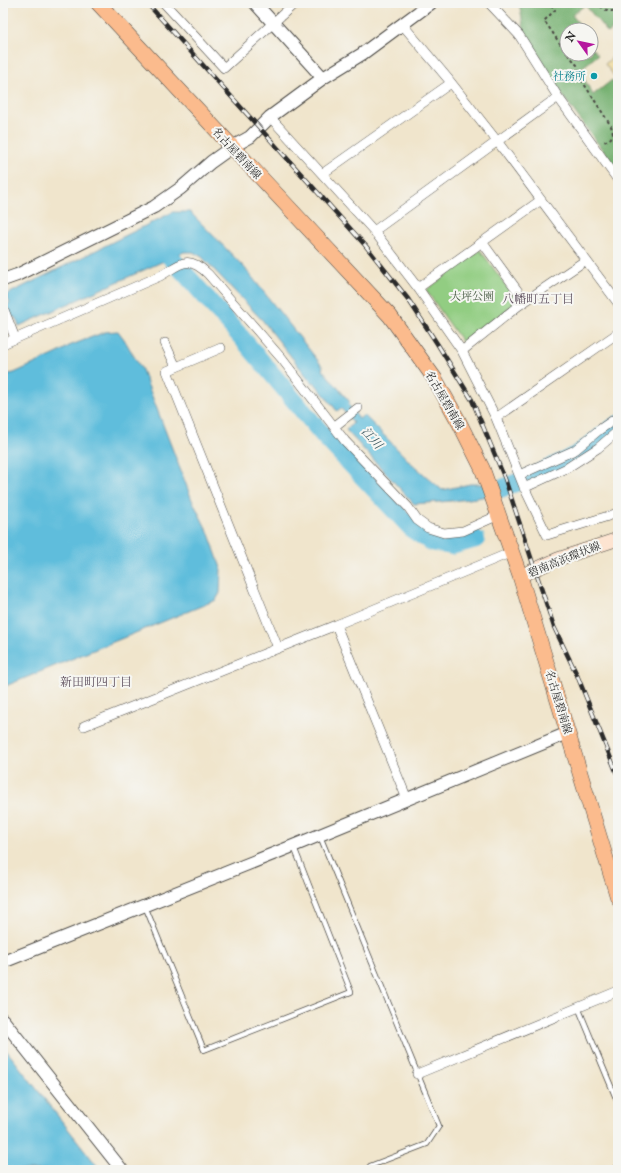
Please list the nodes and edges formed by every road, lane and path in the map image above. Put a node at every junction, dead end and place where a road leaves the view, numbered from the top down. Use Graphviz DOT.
graph roads {
  1 [pos="98,3"];
  2 [pos="164,3"];
  3 [pos="255,3"];
  4 [pos="295,3"];
  5 [pos="430,3"];
  6 [pos="489,3"];
  7 [pos="553,3"];
  8 [pos="595,3"];
  9 [pos="618,11"];
  10 [pos="274,23"];
  11 [pos="402,24"];
  12 [pos="559,43"];
  13 [pos="574,62"];
  14 [pos="323,78"];
  15 [pos="451,83"];
  16 [pos="558,97"];
  17 [pos="270,117"];
  18 [pos="497,141"];
  19 [pos="232,147"];
  20 [pos="598,155"];
  21 [pos="322,174"];
  22 [pos="618,180"];
  23 [pos="541,200"];
  24 [pos="374,230"];
  25 [pos="482,242"];
  26 [pos="586,260"];
  27 [pos="3,280"];
  28 [pos="418,288"];
  29 [pos="617,299"];
  30 [pos="525,301"];
  31 [pos="3,307"];
  32 [pos="618,333"];
  33 [pos="14,335"];
  34 [pos="165,343"];
  35 [pos="3,344"];
  36 [pos="221,348"];
  37 [pos="462,351"];
  38 [pos="176,368"];
  39 [pos="358,408"];
  40 [pos="618,417"];
  41 [pos="496,418"];
  42 [pos="335,426"];
  43 [pos="618,431"];
  44 [pos="519,476"];
  45 [pos="524,488"];
  46 [pos="618,512"];
  47 [pos="499,515"];
  48 [pos="618,530"];
  49 [pos="613,540"];
  50 [pos="512,552"];
  51 [pos="520,576"];
  52 [pos="336,625"];
  53 [pos="278,648"];
  54 [pos="84,726"];
  55 [pos="568,733"];
  56 [pos="407,798"];
  57 [pos="320,835"];
  58 [pos="293,846"];
  59 [pos="618,898"];
  60 [pos="145,905"];
  61 [pos="3,962"];
  62 [pos="618,991"];
  63 [pos="578,1007"];
  64 [pos="3,1020"];
  65 [pos="417,1074"];
  66 [pos="618,1103"];
  67 [pos="618,1167"];
  68 [pos="122,1170"];
  69 [pos="368,1170"];
  70 [pos="612,1170"];
  1 -- 19 [label="main road, 名古屋碧南線"];
  2 -- 10 [label="street"];
  3 -- 10 [label="street"];
  4 -- 10 [label="street"];
  5 -- 11 [label="street"];
  6 -- 16 [label="street"];
  7 -- 12 [label="path"];
  8 -- 9 [label="path"];
  10 -- 14 [label="street"];
  11 -- 14 [label="street"];
  11 -- 15 [label="street"];
  13 -- 20 [label="path"];
  14 -- 17 [label="street"];
  15 -- 18 [label="street"];
  15 -- 21 [label="street"];
  16 -- 18 [label="street"];
  16 -- 20 [label="street"];
  17 -- 19 [label="street"];
  17 -- 21 [label="street"];
  18 -- 23 [label="street"];
  18 -- 24 [label="street"];
  19 -- 27 [label="street"];
  19 -- 47 [label="main road, 名古屋碧南線"];
  20 -- 22 [label="street"];
  21 -- 24 [label="street"];
  23 -- 25 [label="street"];
  23 -- 26 [label="street"];
  24 -- 28 [label="street"];
  25 -- 28 [label="street"];
  25 -- 30 [label="street"];
  26 -- 29 [label="street"];
  26 -- 30 [label="street"];
  28 -- 37 [label="street"];
  30 -- 37 [label="street"];
  31 -- 33 [label="street"];
  32 -- 41 [label="street"];
  33 -- 35 [label="street"];
  33 -- 42 [label="street"];
  34 -- 38 [label="street"];
  36 -- 38 [label="street"];
  37 -- 41 [label="street"];
  38 -- 53 [label="street"];
  39 -- 42 [label="street"];
  40 -- 44 [label="street"];
  41 -- 44 [label="street"];
  42 -- 47 [label="street"];
  43 -- 45 [label="street"];
  44 -- 45 [label="street"];
  45 -- 46 [label="street"];
  47 -- 50 [label="main road, 名古屋碧南線"];
  48 -- 49 [label="main road, 碧南高浜環状線"];
  49 -- 51 [label="main road, 碧南高浜環状線"];
  50 -- 51 [label="main road, 名古屋碧南線"];
  50 -- 52 [label="street"];
  51 -- 55 [label="main road, 名古屋碧南線"];
  52 -- 53 [label="street"];
  52 -- 56 [label="street"];
  53 -- 54 [label="street"];
  55 -- 56 [label="street"];
  55 -- 59 [label="main road, 名古屋碧南線"];
  56 -- 57 [label="street"];
  57 -- 58 [label="street"];
  57 -- 65 [label="lane"];
  58 -- 60 [label="street"];
  58 -- 60 [label="lane"];
  60 -- 61 [label="street"];
  62 -- 63 [label="street"];
  63 -- 65 [label="street"];
  63 -- 66 [label="lane"];
  64 -- 68 [label="street"];
  65 -- 69 [label="lane"];
  67 -- 70 [label="lane"];
}
